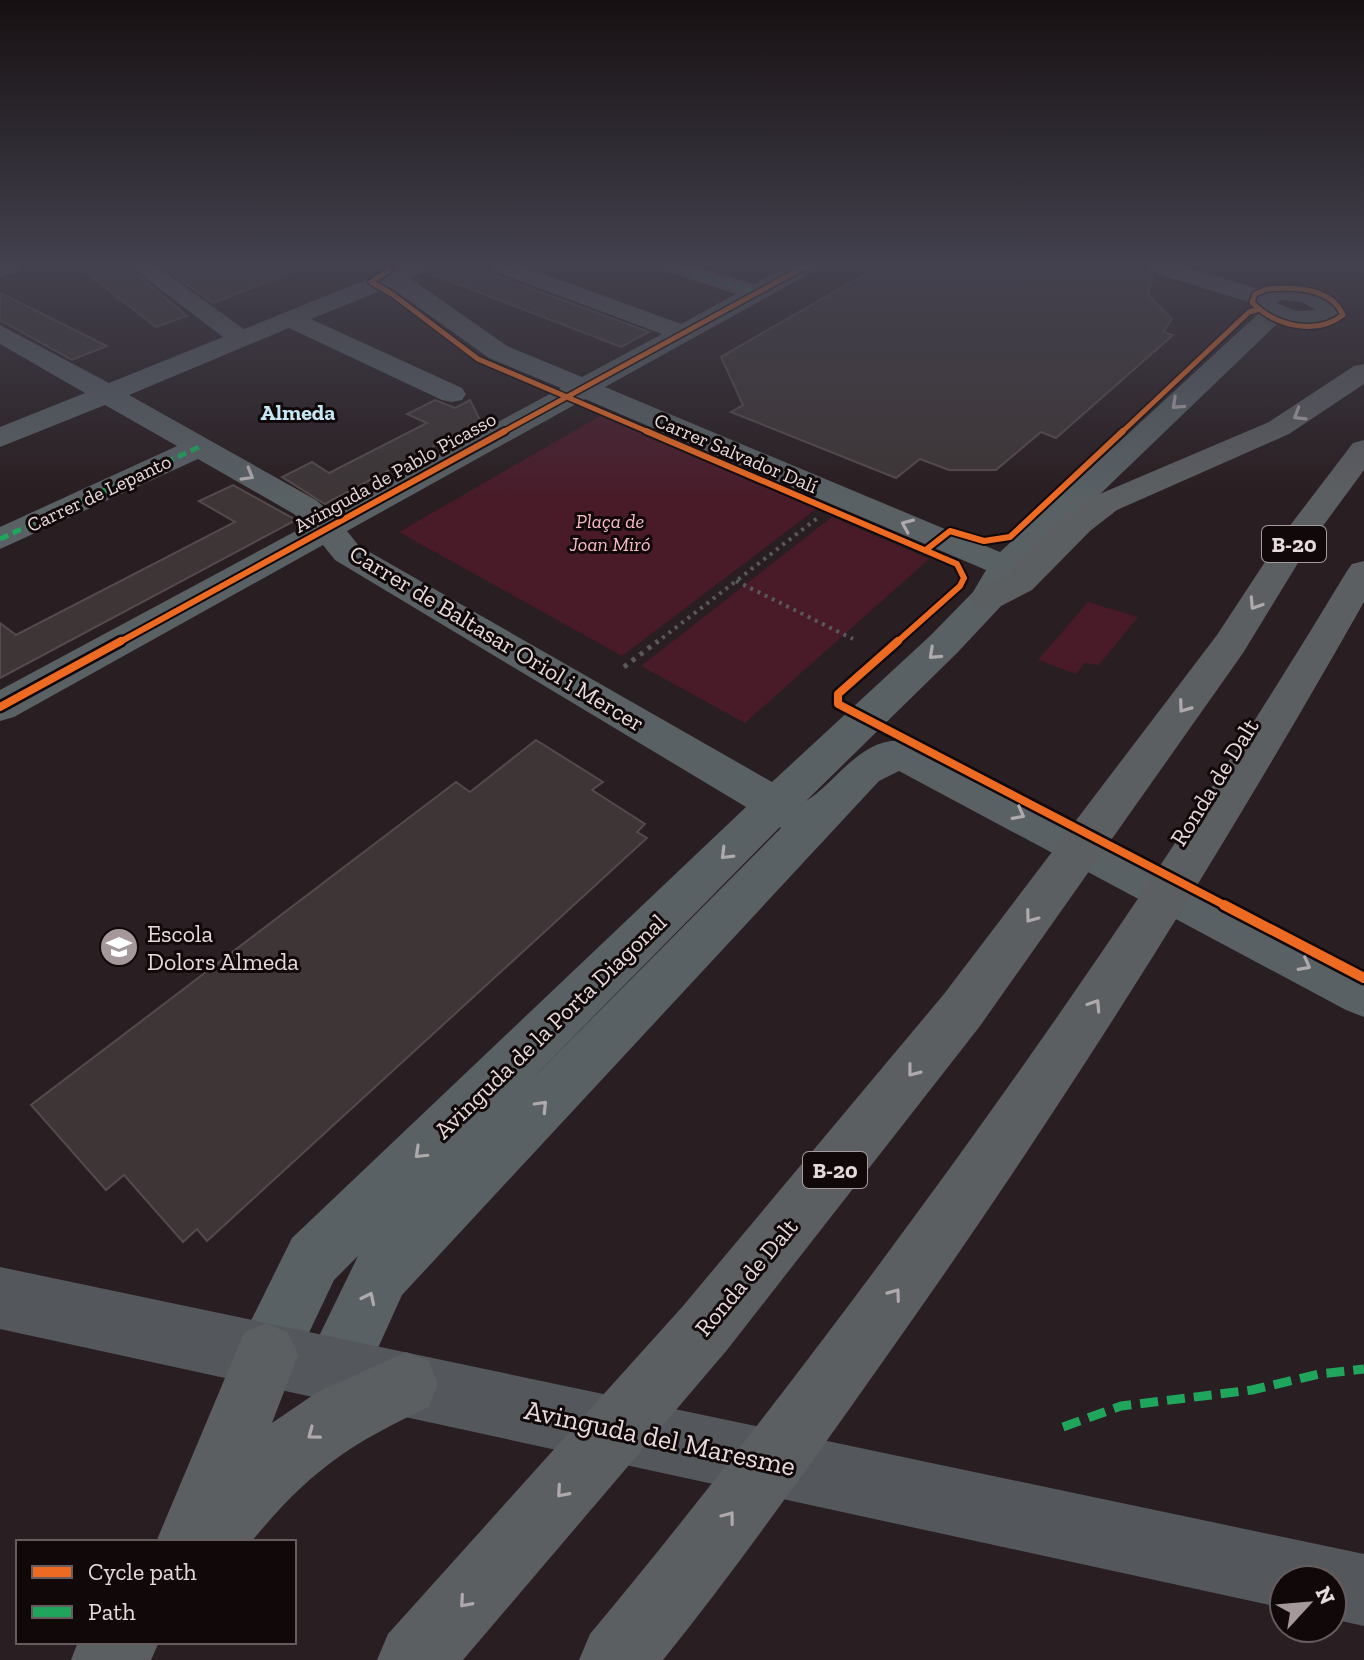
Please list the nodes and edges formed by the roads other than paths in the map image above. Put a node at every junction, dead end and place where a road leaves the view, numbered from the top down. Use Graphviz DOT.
graph roads {
  1 [pos="8,343"];
  2 [pos="231,343"];
  3 [pos="342,343"];
  4 [pos="485,343"];
  5 [pos="664,343"];
  6 [pos="1247,343"];
  7 [pos="1262,343"];
  8 [pos="1364,372"];
  9 [pos="1240,378"];
  10 [pos="582,388"];
  11 [pos="107,394"];
  12 [pos="452,394"];
  13 [pos="0,438"];
  14 [pos="199,447"];
  15 [pos="1364,449"];
  16 [pos="326,528"];
  17 [pos="0,539"];
  18 [pos="1364,571"];
  19 [pos="997,582"];
  20 [pos="0,707"];
  21 [pos="886,722"];
  22 [pos="700,760"];
  23 [pos="794,814"];
  24 [pos="1364,995"];
  25 [pos="0,1298"];
  26 [pos="266,1355"];
  27 [pos="335,1369"];
  28 [pos="406,1384"];
  29 [pos="191,1540"];
  30 [pos="207,1540"];
  31 [pos="1268,1569"];
  32 [pos="120,1644"];
  33 [pos="108,1660"];
  34 [pos="414,1660"];
  35 [pos="616,1660"];
  1 -- 11 [label="street, Carrer de Baltasar Oriol i Mercer"];
  2 -- 11 [label="street"];
  3 -- 12 [label="street"];
  4 -- 10 [label="street, Carrer Salvador Dalí"];
  5 -- 10 [label="street, Avinguda de Pablo Picasso"];
  6 -- 19 [label="street, Avinguda de la Porta Diagonal, one-way"];
  7 -- 9 [label="street"];
  8 -- 19 [label="highway, one-way"];
  10 -- 16 [label="street, Avinguda de Pablo Picasso"];
  19 -- 10 [label="street, Carrer Salvador Dalí, one-way"];
  11 -- 13 [label="street"];
  11 -- 14 [label="street, Carrer de Baltasar Oriol i Mercer"];
  14 -- 16 [label="street, Carrer de Baltasar Oriol i Mercer, one-way"];
  14 -- 17 [label="street, Carrer de Lepanto"];
  15 -- 34 [label="highway, Ronda de Dalt / B-20, one-way"];
  16 -- 20 [label="street, Avinguda de Pablo Picasso"];
  16 -- 22 [label="street, Carrer de Baltasar Oriol i Mercer"];
  35 -- 18 [label="highway, Ronda de Dalt, one-way"];
  19 -- 21 [label="street, Avinguda de la Porta Diagonal, one-way"];
  21 -- 22 [label="street, Avinguda de la Porta Diagonal"];
  21 -- 23 [label="street, Avinguda de la Porta Diagonal"];
  21 -- 24 [label="street, one-way"];
  22 -- 23 [label="street, Carrer de Baltasar Oriol i Mercer"];
  23 -- 26 [label="street, Avinguda de la Porta Diagonal, one-way"];
  27 -- 23 [label="street, Avinguda de la Porta Diagonal, one-way"];
  25 -- 26 [label="main road, Avinguda del Maresme"];
  26 -- 27 [label="main road, Avinguda del Maresme"];
  26 -- 29 [label="highway"];
  27 -- 28 [label="main road, Avinguda del Maresme"];
  28 -- 30 [label="highway, one-way"];
  28 -- 31 [label="main road, Avinguda del Maresme"];
  32 -- 33 [label="highway"];
}
